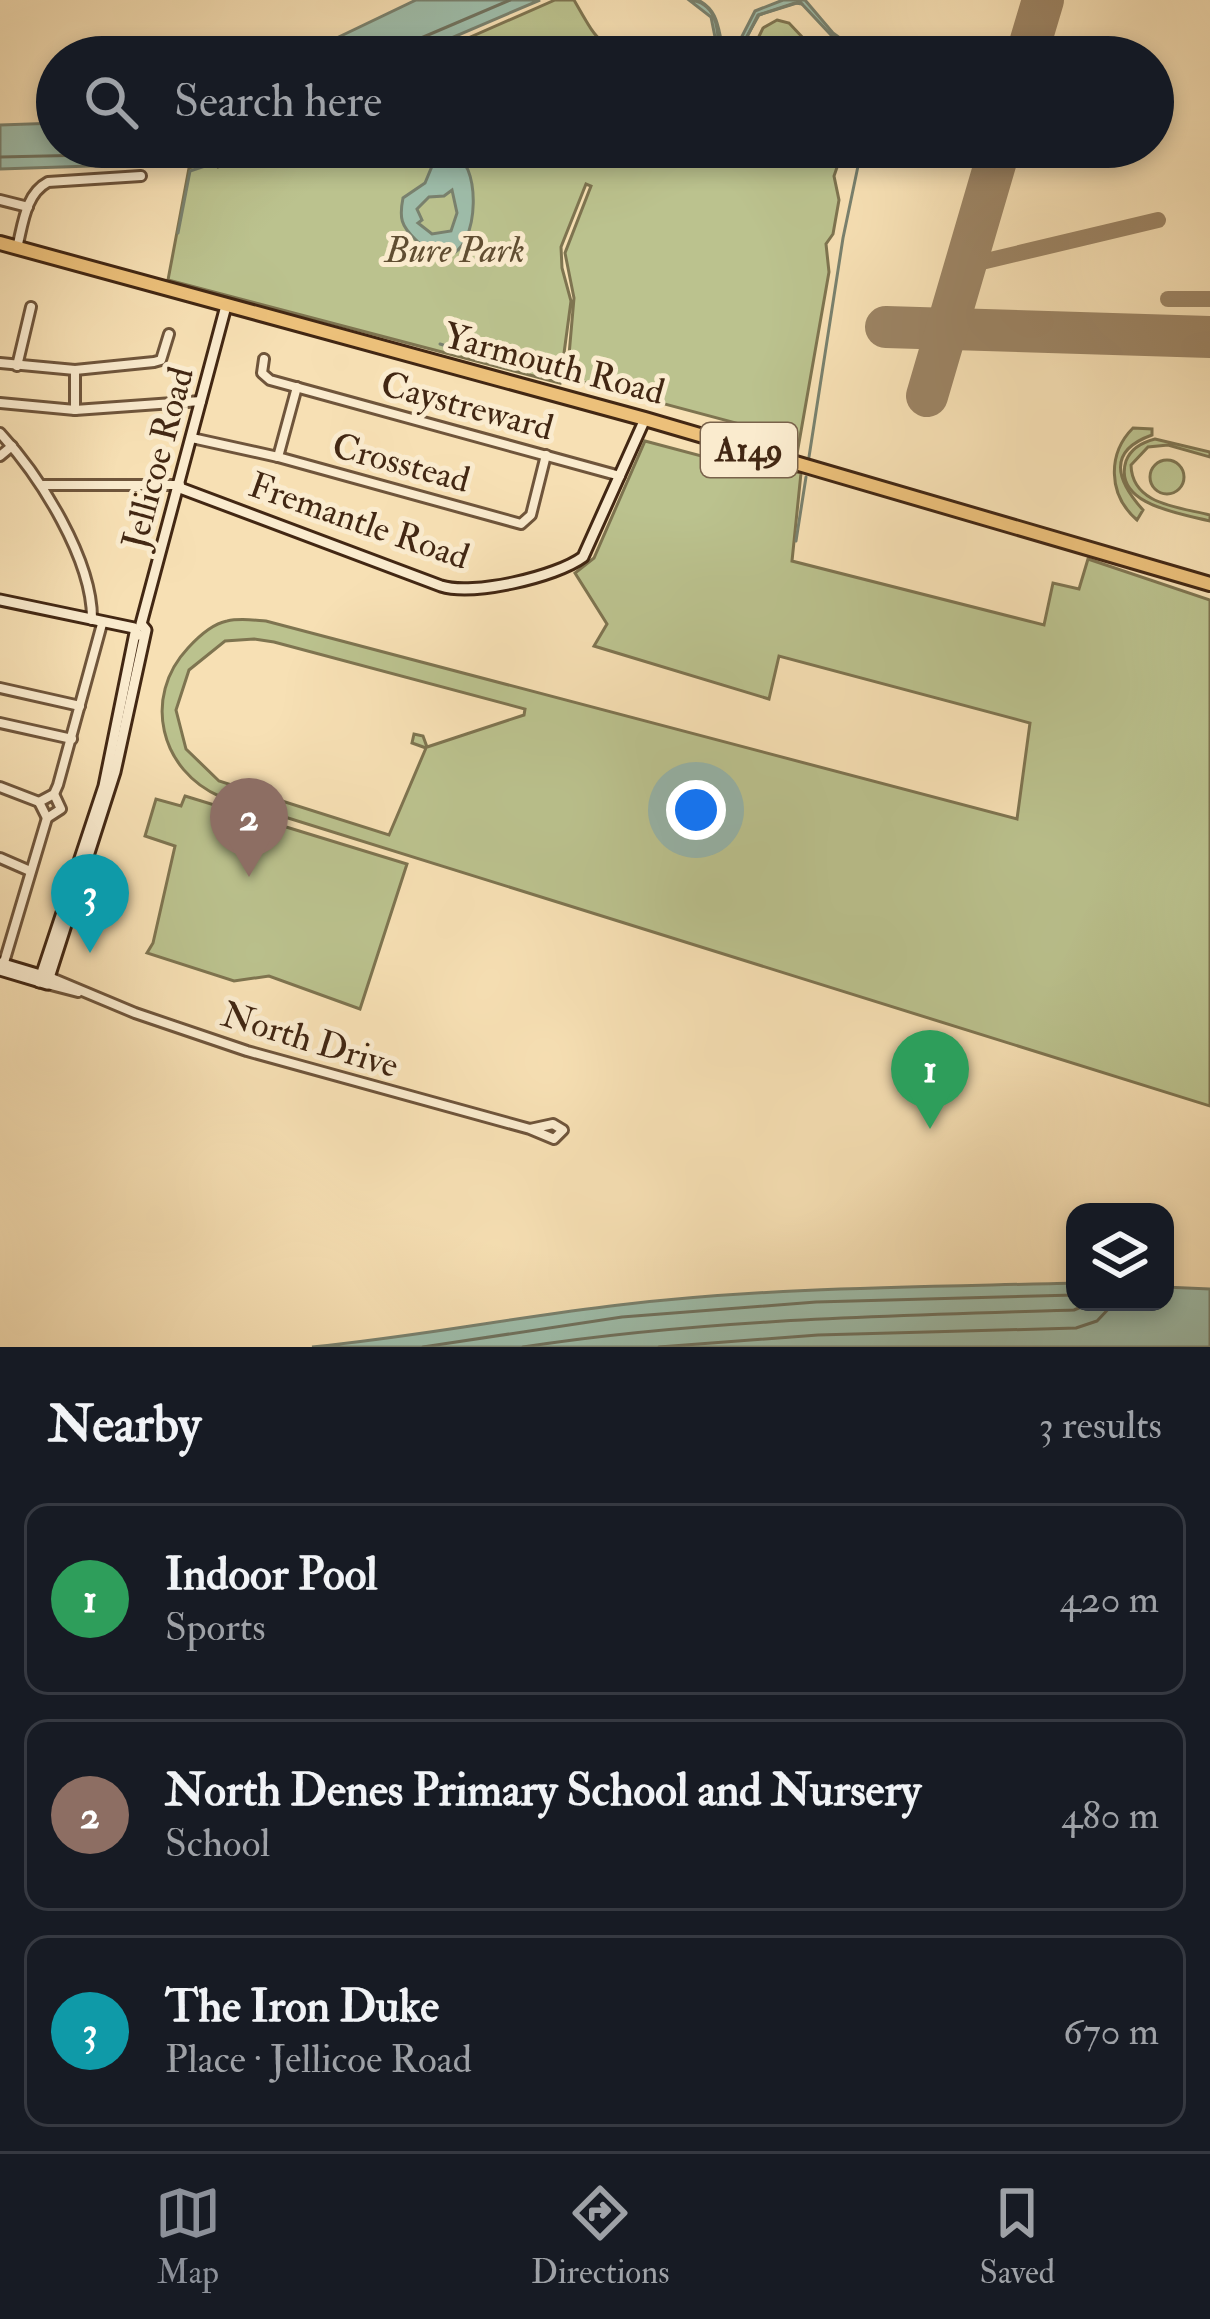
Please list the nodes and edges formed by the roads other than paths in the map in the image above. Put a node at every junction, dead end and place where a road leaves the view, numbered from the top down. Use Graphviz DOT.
graph roads {
  1 [pos="136,180"];
  2 [pos="0,200"];
  3 [pos="28,207"];
  4 [pos="0,243"];
  5 [pos="17,248"];
  6 [pos="226,306"];
  7 [pos="31,307"];
  8 [pos="169,334"];
  9 [pos="264,359"];
  10 [pos="0,363"];
  11 [pos="17,366"];
  12 [pos="75,370"];
  13 [pos="297,387"];
  14 [pos="201,401"];
  15 [pos="0,403"];
  16 [pos="75,410"];
  17 [pos="645,419"];
  18 [pos="0,434"];
  19 [pos="192,438"];
  20 [pos="12,446"];
  21 [pos="546,455"];
  22 [pos="0,456"];
  23 [pos="278,457"];
  24 [pos="622,476"];
  25 [pos="41,485"];
  26 [pos="180,486"];
  27 [pos="1210,584"];
  28 [pos="0,600"];
  29 [pos="97,623"];
  30 [pos="139,630"];
  31 [pos="0,688"];
  32 [pos="80,706"];
  33 [pos="0,723"];
  34 [pos="72,739"];
  35 [pos="0,788"];
  36 [pos="54,794"];
  37 [pos="39,802"];
  38 [pos="47,818"];
  39 [pos="0,859"];
  40 [pos="30,871"];
  41 [pos="5,943"];
  42 [pos="1,967"];
  43 [pos="44,980"];
  44 [pos="530,1129"];
  1 -- 3 [label="street"];
  2 -- 3 [label="street"];
  3 -- 5 [label="street"];
  4 -- 5 [label="main road, A149"];
  5 -- 6 [label="main road, A149"];
  6 -- 14 [label="street, Jellicoe Road"];
  6 -- 17 [label="main road, Yarmouth Road / A149"];
  7 -- 11 [label="street"];
  8 -- 12 [label="street"];
  9 -- 13 [label="street, Caystreward"];
  10 -- 11 [label="street"];
  11 -- 12 [label="street"];
  12 -- 16 [label="street"];
  13 -- 21 [label="street, Caystreward"];
  13 -- 23 [label="street"];
  14 -- 16 [label="street"];
  14 -- 19 [label="street, Jellicoe Road"];
  15 -- 16 [label="street"];
  17 -- 24 [label="street, Fremantle Road"];
  17 -- 27 [label="main road, Yarmouth Road / A149"];
  18 -- 20 [label="street"];
  19 -- 23 [label="street, Crosstead"];
  19 -- 26 [label="street, Jellicoe Road"];
  20 -- 22 [label="street"];
  20 -- 25 [label="street"];
  21 -- 23 [label="street, Crosstead"];
  21 -- 24 [label="street, Caystreward"];
  24 -- 26 [label="street, Fremantle Road"];
  25 -- 26 [label="street"];
  25 -- 29 [label="street"];
  26 -- 30 [label="street, Jellicoe Road"];
  28 -- 29 [label="street"];
  29 -- 30 [label="street"];
  29 -- 32 [label="street"];
  30 -- 43 [label="street, Jellicoe Road"];
  31 -- 32 [label="street"];
  32 -- 34 [label="street"];
  33 -- 34 [label="street"];
  34 -- 36 [label="street"];
  35 -- 37 [label="street"];
  36 -- 37 [label="street"];
  36 -- 38 [label="street"];
  37 -- 38 [label="street"];
  38 -- 40 [label="street"];
  39 -- 40 [label="street"];
  40 -- 41 [label="street"];
  41 -- 42 [label="street"];
  42 -- 43 [label="street, North Drive"];
  43 -- 44 [label="street, North Drive"];
  44 -- 44 [label="street, North Drive"];
}
